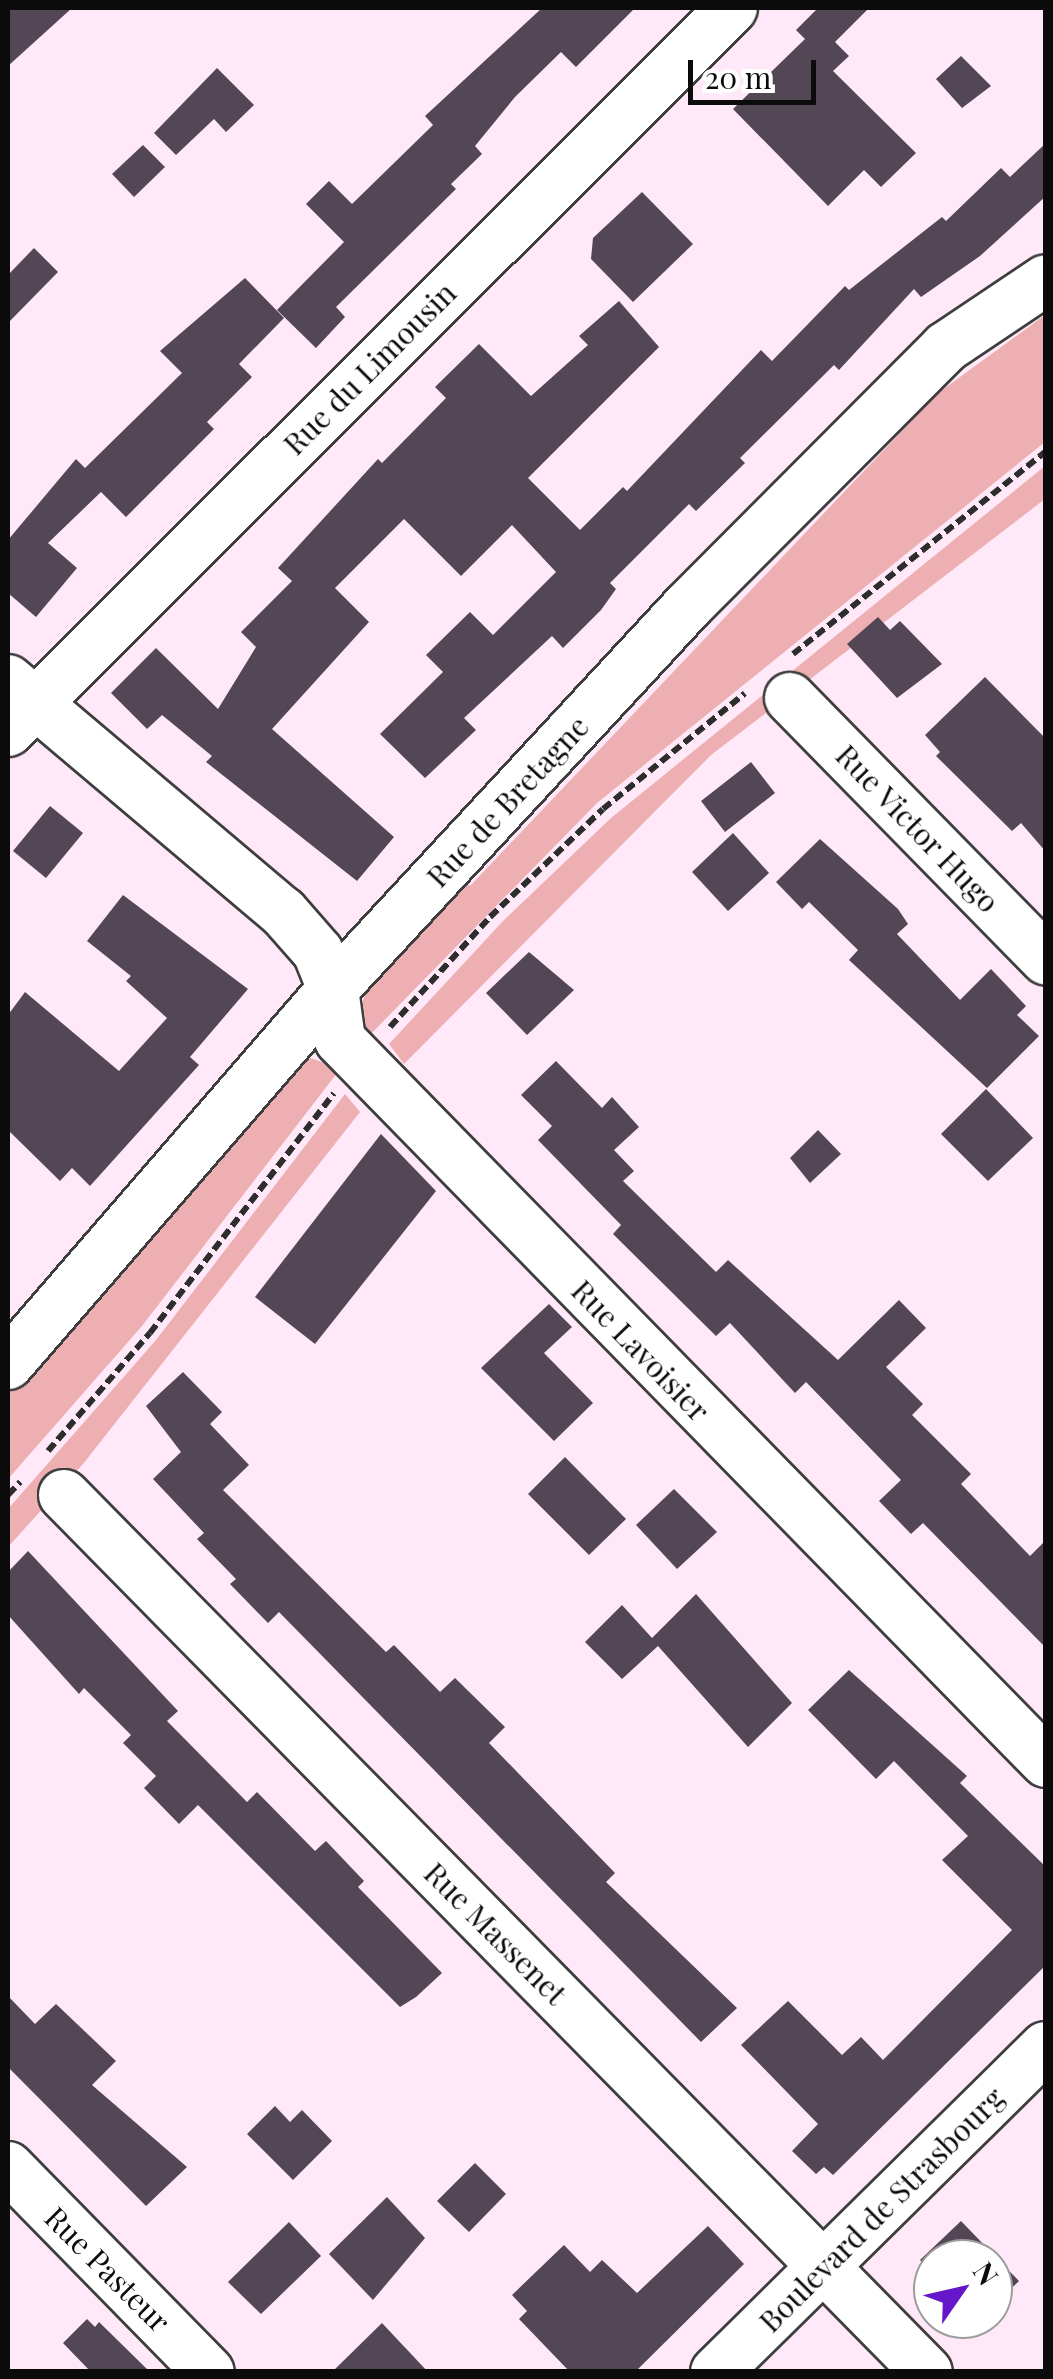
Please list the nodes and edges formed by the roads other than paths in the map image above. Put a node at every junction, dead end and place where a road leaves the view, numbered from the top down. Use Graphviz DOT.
graph roads {
  1 [pos="732,8"];
  2 [pos="1046,280"];
  3 [pos="777,681"];
  4 [pos="17,704"];
  5 [pos="1046,958"];
  6 [pos="333,989"];
  7 [pos="8,1364"];
  8 [pos="42,1478"];
  9 [pos="1046,1762"];
  10 [pos="1046,2048"];
  11 [pos="8,2167"];
  12 [pos="823,2264"];
  13 [pos="209,2372"];
  14 [pos="716,2372"];
  15 [pos="928,2372"];
  1 -- 4 [label="street, Rue du Limousin"];
  2 -- 6 [label="street, Rue de Bretagne"];
  3 -- 5 [label="street, Rue Victor Hugo"];
  4 -- 6 [label="street, Rue Lavoisier"];
  6 -- 7 [label="street, Rue de Bretagne"];
  6 -- 9 [label="street, Rue Lavoisier"];
  8 -- 12 [label="street, Rue Massenet"];
  10 -- 12 [label="street, Boulevard de Strasbourg"];
  11 -- 13 [label="street, Rue Pasteur"];
  12 -- 14 [label="street, Boulevard de Strasbourg"];
  12 -- 15 [label="street, Rue Massenet"];
}
